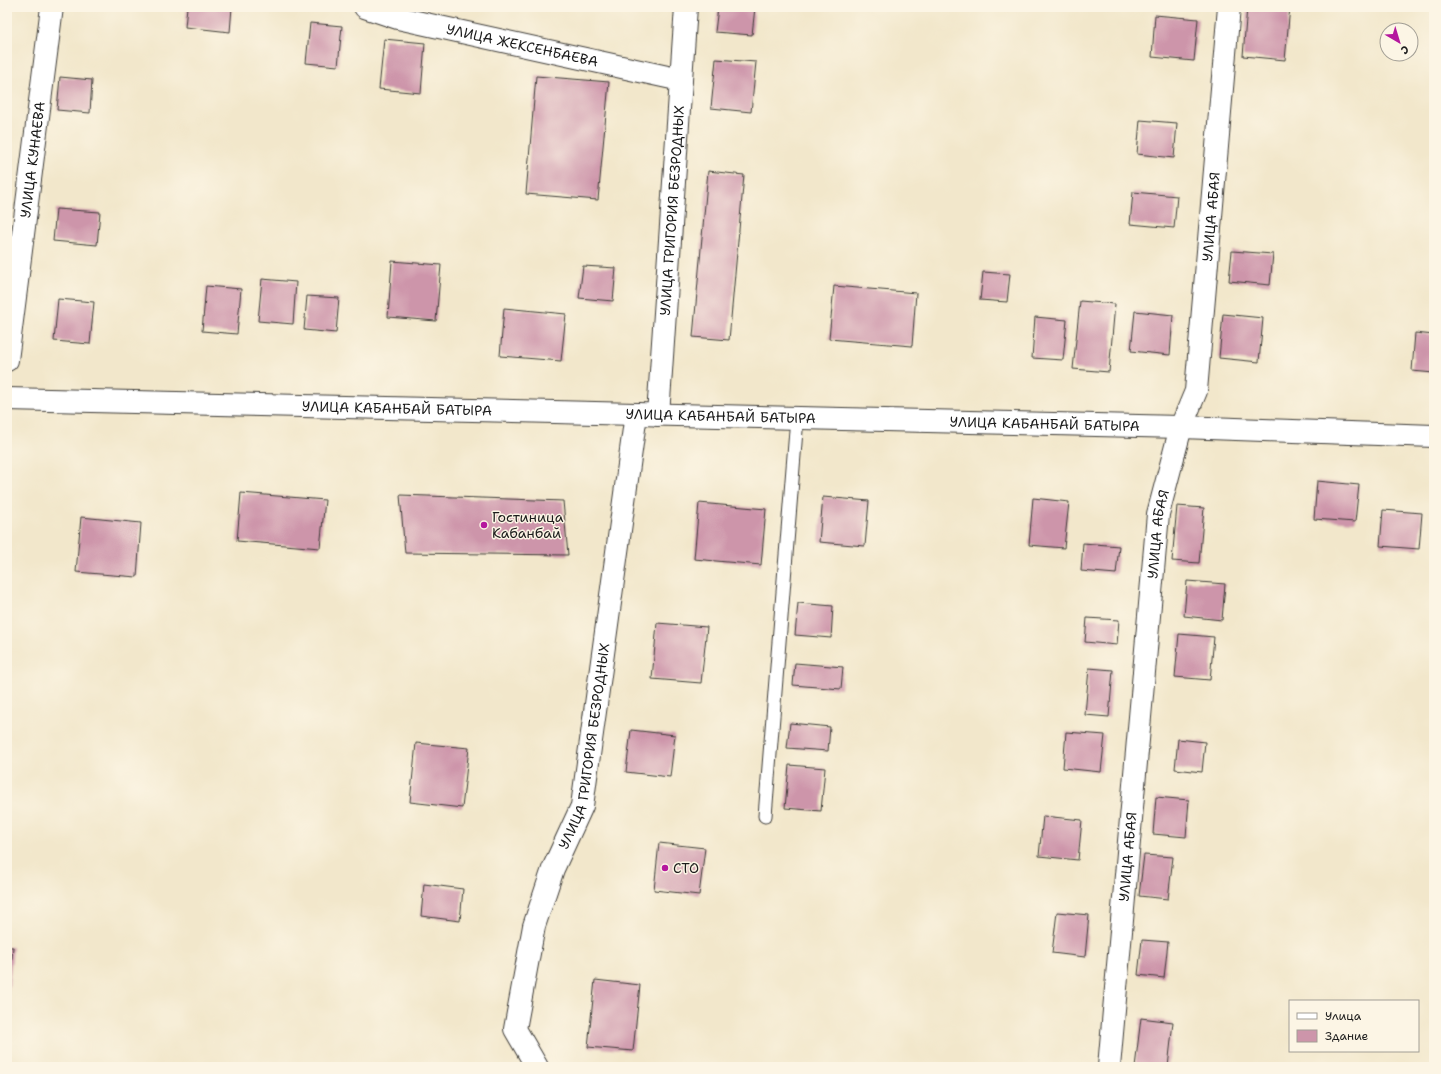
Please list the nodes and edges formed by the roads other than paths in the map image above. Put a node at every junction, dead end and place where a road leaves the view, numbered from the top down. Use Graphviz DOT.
graph roads {
  1 [pos="52,7"];
  2 [pos="365,7"];
  3 [pos="686,7"];
  4 [pos="1228,7"];
  5 [pos="681,80"];
  6 [pos="7,360"];
  7 [pos="7,399"];
  8 [pos="636,414"];
  9 [pos="658,415"];
  10 [pos="798,418"];
  11 [pos="1180,427"];
  12 [pos="1434,436"];
  13 [pos="765,816"];
  14 [pos="537,1067"];
  15 [pos="1108,1067"];
  1 -- 6 [label="street, УЛИЦА КУНАЕВА"];
  2 -- 5 [label="street, УЛИЦА ЖЕКСЕНБАЕВА"];
  3 -- 5 [label="street, УЛИЦА ГРИГОРИЯ БЕЗРОДНЫХ"];
  4 -- 11 [label="street, УЛИЦА АБАЯ"];
  5 -- 9 [label="street, УЛИЦА ГРИГОРИЯ БЕЗРОДНЫХ"];
  7 -- 8 [label="street, УЛИЦА КАБАНБАЙ БАТЫРА"];
  8 -- 9 [label="street, УЛИЦА КАБАНБАЙ БАТЫРА"];
  8 -- 14 [label="street, УЛИЦА ГРИГОРИЯ БЕЗРОДНЫХ"];
  9 -- 10 [label="street, УЛИЦА КАБАНБАЙ БАТЫРА"];
  10 -- 11 [label="street, УЛИЦА КАБАНБАЙ БАТЫРА"];
  10 -- 13 [label="lane"];
  11 -- 12 [label="street, УЛИЦА КАБАНБАЙ БАТЫРА"];
  11 -- 15 [label="street, УЛИЦА АБАЯ"];
}
